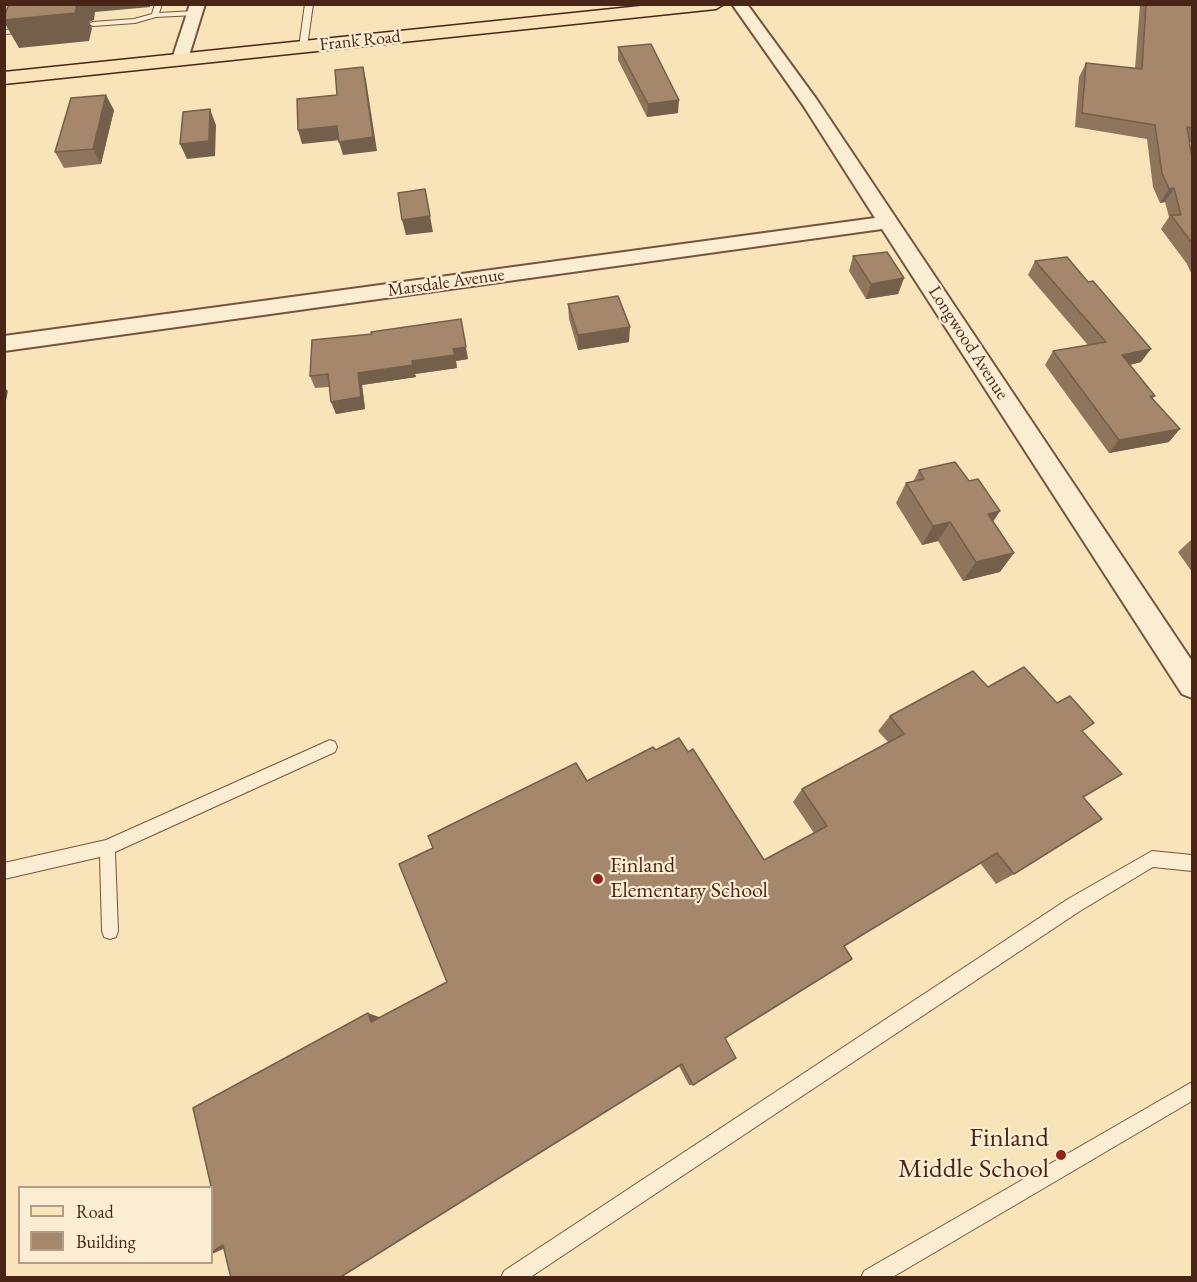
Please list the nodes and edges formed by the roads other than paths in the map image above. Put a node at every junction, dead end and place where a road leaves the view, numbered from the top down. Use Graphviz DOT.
graph roads {
  1 [pos="159,4"];
  2 [pos="309,4"];
  3 [pos="716,4"];
  4 [pos="739,4"];
  5 [pos="688,6"];
  6 [pos="196,9"];
  7 [pos="155,15"];
  8 [pos="93,24"];
  9 [pos="25,30"];
  10 [pos="4,32"];
  11 [pos="303,47"];
  12 [pos="180,60"];
  13 [pos="4,78"];
  14 [pos="886,222"];
  15 [pos="4,344"];
  16 [pos="1192,685"];
  17 [pos="330,747"];
  18 [pos="107,848"];
  19 [pos="1192,862"];
  20 [pos="4,871"];
  21 [pos="110,931"];
  22 [pos="1192,1091"];
  23 [pos="511,1278"];
  24 [pos="871,1278"];
  1 -- 7 [label="lane"];
  2 -- 11 [label="lane"];
  3 -- 5 [label="main road, Frank Road"];
  4 -- 14 [label="street, Longwood Avenue"];
  5 -- 11 [label="main road, Frank Road"];
  6 -- 7 [label="lane"];
  6 -- 12 [label="street"];
  7 -- 8 [label="lane"];
  9 -- 10 [label="lane"];
  11 -- 12 [label="main road, Frank Road"];
  12 -- 13 [label="main road, Frank Road"];
  14 -- 15 [label="street, Marsdale Avenue"];
  14 -- 16 [label="street, Longwood Avenue"];
  17 -- 18 [label="lane"];
  18 -- 20 [label="lane"];
  18 -- 21 [label="lane"];
  19 -- 23 [label="lane"];
  22 -- 24 [label="lane"];
}
